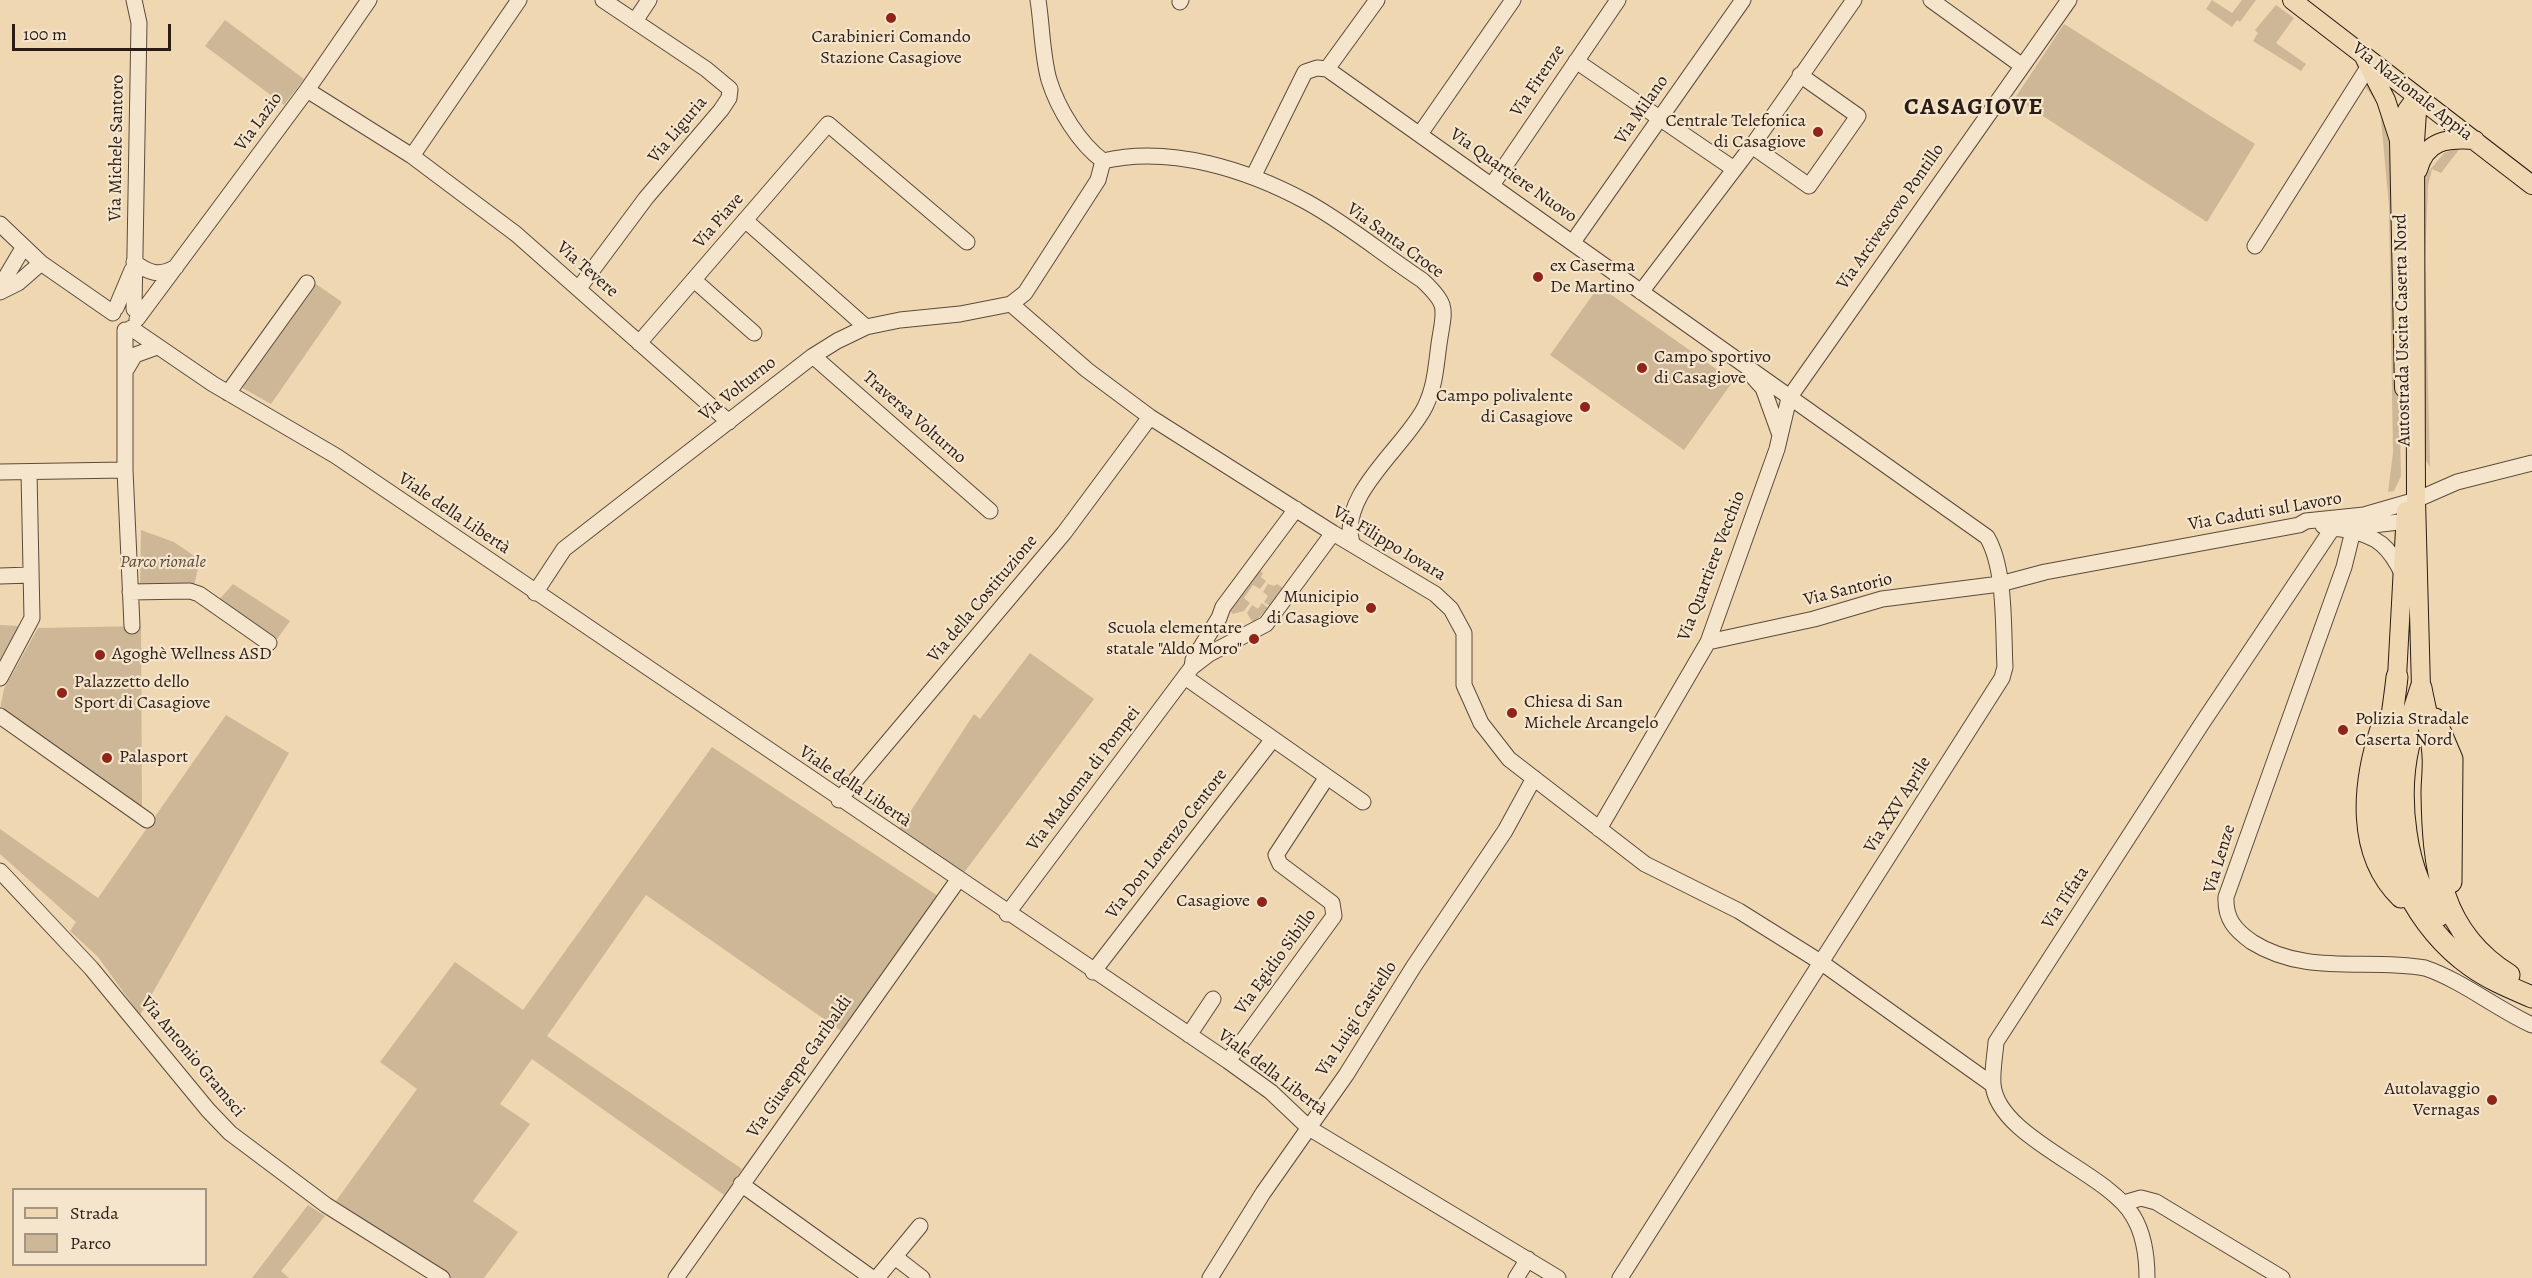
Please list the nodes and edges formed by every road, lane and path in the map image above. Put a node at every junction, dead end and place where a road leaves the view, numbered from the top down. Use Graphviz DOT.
graph roads {
  1 [pos="134,0"];
  2 [pos="369,0"];
  3 [pos="519,0"];
  4 [pos="603,0"];
  5 [pos="649,0"];
  6 [pos="1038,0"];
  7 [pos="1377,0"];
  8 [pos="1513,0"];
  9 [pos="1618,0"];
  10 [pos="1743,0"];
  11 [pos="1854,0"];
  12 [pos="2069,0"];
  13 [pos="2292,0"];
  14 [pos="1934,1"];
  15 [pos="635,21"];
  16 [pos="2367,60"];
  17 [pos="1576,61"];
  18 [pos="2021,65"];
  19 [pos="1328,69"];
  20 [pos="1800,75"];
  21 [pos="307,90"];
  22 [pos="2418,97"];
  23 [pos="1660,118"];
  24 [pos="1420,134"];
  25 [pos="2399,140"];
  26 [pos="2475,140"];
  27 [pos="1752,146"];
  28 [pos="412,156"];
  29 [pos="1103,161"];
  30 [pos="1734,169"];
  31 [pos="1253,177"];
  32 [pos="2415,181"];
  33 [pos="1492,184"];
  34 [pos="2532,184"];
  35 [pos="745,220"];
  36 [pos="0,224"];
  37 [pos="967,242"];
  38 [pos="1573,242"];
  39 [pos="2255,246"];
  40 [pos="23,248"];
  41 [pos="134,262"];
  42 [pos="41,263"];
  43 [pos="178,265"];
  44 [pos="694,280"];
  45 [pos="307,283"];
  46 [pos="0,287"];
  47 [pos="579,288"];
  48 [pos="0,292"];
  49 [pos="1641,292"];
  50 [pos="1011,304"];
  51 [pos="116,305"];
  52 [pos="132,321"];
  53 [pos="866,327"];
  54 [pos="754,333"];
  55 [pos="639,343"];
  56 [pos="157,347"];
  57 [pos="813,356"];
  58 [pos="1740,363"];
  59 [pos="125,373"];
  60 [pos="228,393"];
  61 [pos="1789,398"];
  62 [pos="1150,417"];
  63 [pos="729,422"];
  64 [pos="1780,436"];
  65 [pos="2532,463"];
  66 [pos="125,470"];
  67 [pos="0,472"];
  68 [pos="29,472"];
  69 [pos="1296,509"];
  70 [pos="990,511"];
  71 [pos="2408,512"];
  72 [pos="2348,525"];
  73 [pos="1333,533"];
  74 [pos="1352,543"];
  75 [pos="31,575"];
  76 [pos="0,576"];
  77 [pos="2411,577"];
  78 [pos="2000,584"];
  79 [pos="130,592"];
  80 [pos="535,593"];
  81 [pos="132,626"];
  82 [pos="1707,642"];
  83 [pos="269,643"];
  84 [pos="1188,672"];
  85 [pos="2397,677"];
  86 [pos="0,678"];
  87 [pos="2421,688"];
  88 [pos="0,716"];
  89 [pos="1273,739"];
  90 [pos="1327,777"];
  91 [pos="1534,778"];
  92 [pos="839,800"];
  93 [pos="1363,802"];
  94 [pos="147,820"];
  95 [pos="1599,829"];
  96 [pos="0,871"];
  97 [pos="958,880"];
  98 [pos="1007,914"];
  99 [pos="2459,928"];
  100 [pos="1822,963"];
  101 [pos="1093,972"];
  102 [pos="2532,987"];
  103 [pos="2532,997"];
  104 [pos="1214,999"];
  105 [pos="2532,1025"];
  106 [pos="1188,1035"];
  107 [pos="1228,1061"];
  108 [pos="1993,1085"];
  109 [pos="1309,1128"];
  110 [pos="741,1184"];
  111 [pos="2124,1203"];
  112 [pos="920,1226"];
  113 [pos="895,1257"];
  114 [pos="1528,1259"];
  115 [pos="441,1278"];
  116 [pos="676,1278"];
  117 [pos="873,1278"];
  118 [pos="877,1278"];
  119 [pos="922,1278"];
  120 [pos="1210,1278"];
  121 [pos="1516,1278"];
  122 [pos="1558,1278"];
  123 [pos="1620,1278"];
  124 [pos="2147,1278"];
  125 [pos="2282,1278"];
  1 -- 41 [label="street, Via Michele Santoro"];
  2 -- 21 [label="street, Via Lazio"];
  3 -- 28 [label="street"];
  4 -- 15 [label="street, Via Liguria"];
  5 -- 15 [label="street"];
  6 -- 29 [label="street"];
  7 -- 19 [label="street"];
  8 -- 24 [label="street"];
  9 -- 17 [label="street, Via Firenze"];
  10 -- 23 [label="street, Via Milano"];
  11 -- 20 [label="street"];
  12 -- 18 [label="street, Via Arcivescovo Pontillo"];
  13 -- 16 [label="main road, Via Nazionale Appia"];
  14 -- 18 [label="street"];
  15 -- 47 [label="street, Via Liguria"];
  16 -- 22 [label="main road, Via Nazionale Appia"];
  16 -- 25 [label="main road"];
  16 -- 39 [label="street"];
  17 -- 23 [label="street"];
  17 -- 33 [label="street, Via Firenze"];
  18 -- 61 [label="street, Via Arcivescovo Pontillo"];
  19 -- 24 [label="street, Via Quartiere Nuovo"];
  19 -- 31 [label="street"];
  20 -- 27 [label="street"];
  20 -- 27 [label="street"];
  21 -- 28 [label="street, Via Tevere"];
  21 -- 43 [label="street, Via Lazio"];
  22 -- 25 [label="main road"];
  22 -- 26 [label="main road, Via Nazionale Appia"];
  22 -- 32 [label="main road, Autostrada Uscita Caserta Nord"];
  23 -- 30 [label="street"];
  23 -- 38 [label="street, Via Milano"];
  24 -- 33 [label="street, Via Quartiere Nuovo"];
  25 -- 71 [label="main road, Autostrada Uscita Caserta Nord"];
  26 -- 32 [label="main road"];
  26 -- 34 [label="main road, Via Nazionale Appia"];
  27 -- 30 [label="street"];
  28 -- 47 [label="street, Via Tevere"];
  29 -- 31 [label="street, Via Santa Croce"];
  29 -- 50 [label="street"];
  30 -- 49 [label="street"];
  31 -- 74 [label="street, Via Santa Croce"];
  32 -- 71 [label="main road, Autostrada Uscita Caserta Nord"];
  33 -- 38 [label="street, Via Quartiere Nuovo"];
  35 -- 37 [label="street, Via Piave"];
  35 -- 44 [label="street, Via Piave"];
  35 -- 53 [label="street"];
  36 -- 40 [label="street, Viale della Libertà"];
  38 -- 49 [label="street, Via Quartiere Nuovo"];
  40 -- 42 [label="street, Viale della Libertà"];
  40 -- 46 [label="street"];
  41 -- 43 [label="street"];
  41 -- 51 [label="street, Via Michele Santoro"];
  41 -- 52 [label="street, Via Michele Santoro"];
  42 -- 48 [label="street"];
  42 -- 51 [label="street, Viale della Libertà"];
  43 -- 52 [label="street, Via Lazio"];
  44 -- 54 [label="street"];
  44 -- 55 [label="street, Via Piave"];
  45 -- 60 [label="street"];
  47 -- 55 [label="street, Via Tevere"];
  49 -- 58 [label="street, Via Quartiere Nuovo"];
  50 -- 53 [label="street, Via Volturno"];
  50 -- 62 [label="street, Via Filippo Iovara"];
  51 -- 52 [label="street, Viale della Libertà"];
  51 -- 52 [label="street, Viale della Libertà"];
  52 -- 56 [label="street, Viale della Libertà"];
  52 -- 59 [label="street, Via Michele Santoro"];
  53 -- 57 [label="street, Via Volturno"];
  55 -- 63 [label="street, Via Tevere"];
  56 -- 59 [label="street"];
  56 -- 60 [label="street, Viale della Libertà"];
  57 -- 63 [label="street, Via Volturno"];
  57 -- 70 [label="street, Traversa Volturno"];
  58 -- 61 [label="street, Via Quartiere Nuovo"];
  58 -- 64 [label="street"];
  59 -- 66 [label="street, Via Michele Santoro"];
  60 -- 80 [label="street, Viale della Libertà"];
  61 -- 64 [label="street, Via Quartiere Vecchio"];
  61 -- 78 [label="street, Via XXV Aprile"];
  62 -- 69 [label="street, Via Filippo Iovara"];
  62 -- 92 [label="street, Via della Costituzione"];
  63 -- 80 [label="street, Via Volturno"];
  64 -- 82 [label="street, Via Quartiere Vecchio"];
  65 -- 71 [label="street"];
  66 -- 68 [label="street"];
  66 -- 79 [label="street, Via Michele Santoro"];
  67 -- 68 [label="street"];
  68 -- 75 [label="street"];
  69 -- 73 [label="street, Via Filippo Iovara"];
  69 -- 84 [label="street"];
  71 -- 72 [label="street"];
  71 -- 77 [label="main road, Autostrada Uscita Caserta Nord"];
  72 -- 77 [label="street, Autostrada Uscita Caserta Nord"];
  72 -- 78 [label="street, Via Caduti sul Lavoro"];
  72 -- 105 [label="street, Via Lenze"];
  72 -- 108 [label="street, Via Tifata"];
  73 -- 74 [label="street, Via Filippo Iovara"];
  73 -- 84 [label="street"];
  74 -- 91 [label="street, Via Filippo Iovara"];
  75 -- 76 [label="street"];
  75 -- 86 [label="street"];
  77 -- 85 [label="main road, Autostrada Uscita Caserta Nord"];
  77 -- 87 [label="main road, Autostrada Uscita Caserta Nord"];
  78 -- 82 [label="street, Via Santorio"];
  78 -- 100 [label="street, Via XXV Aprile"];
  79 -- 81 [label="street, Via Michele Santoro"];
  79 -- 83 [label="street"];
  80 -- 92 [label="street, Viale della Libertà"];
  82 -- 95 [label="street, Via Quartiere Vecchio"];
  84 -- 89 [label="street"];
  84 -- 98 [label="street, Via Madonna di Pompei"];
  85 -- 103 [label="highway"];
  87 -- 99 [label="highway"];
  87 -- 99 [label="highway"];
  88 -- 94 [label="street"];
  89 -- 90 [label="street"];
  89 -- 101 [label="street, Via Don Lorenzo Centore"];
  90 -- 93 [label="street"];
  90 -- 107 [label="street, Via Egidio Sibillo"];
  91 -- 95 [label="street, Via Filippo Iovara"];
  91 -- 109 [label="street, Via Luigi Castiello"];
  92 -- 97 [label="street, Viale della Libertà"];
  95 -- 100 [label="street, Via Filippo Iovara"];
  96 -- 115 [label="street, Via Antonio Gramsci"];
  97 -- 98 [label="street, Viale della Libertà"];
  97 -- 110 [label="street, Via Giuseppe Garibaldi"];
  98 -- 101 [label="street, Viale della Libertà"];
  99 -- 102 [label="highway"];
  100 -- 108 [label="street, Via Filippo Iovara"];
  100 -- 123 [label="street, Via XXV Aprile"];
  101 -- 106 [label="street, Viale della Libertà"];
  104 -- 106 [label="street"];
  106 -- 107 [label="street, Viale della Libertà"];
  107 -- 109 [label="street, Viale della Libertà"];
  108 -- 111 [label="street, Via Tifata"];
  109 -- 114 [label="street, Viale della Libertà"];
  109 -- 120 [label="street, Via Luigi Castiello"];
  110 -- 116 [label="street, Via Giuseppe Garibaldi"];
  110 -- 117 [label="street"];
  111 -- 124 [label="street, Via Tifata"];
  111 -- 125 [label="street"];
  112 -- 113 [label="street"];
  113 -- 118 [label="street"];
  113 -- 119 [label="street"];
  114 -- 121 [label="street"];
  114 -- 122 [label="street, Viale della Libertà"];
}
